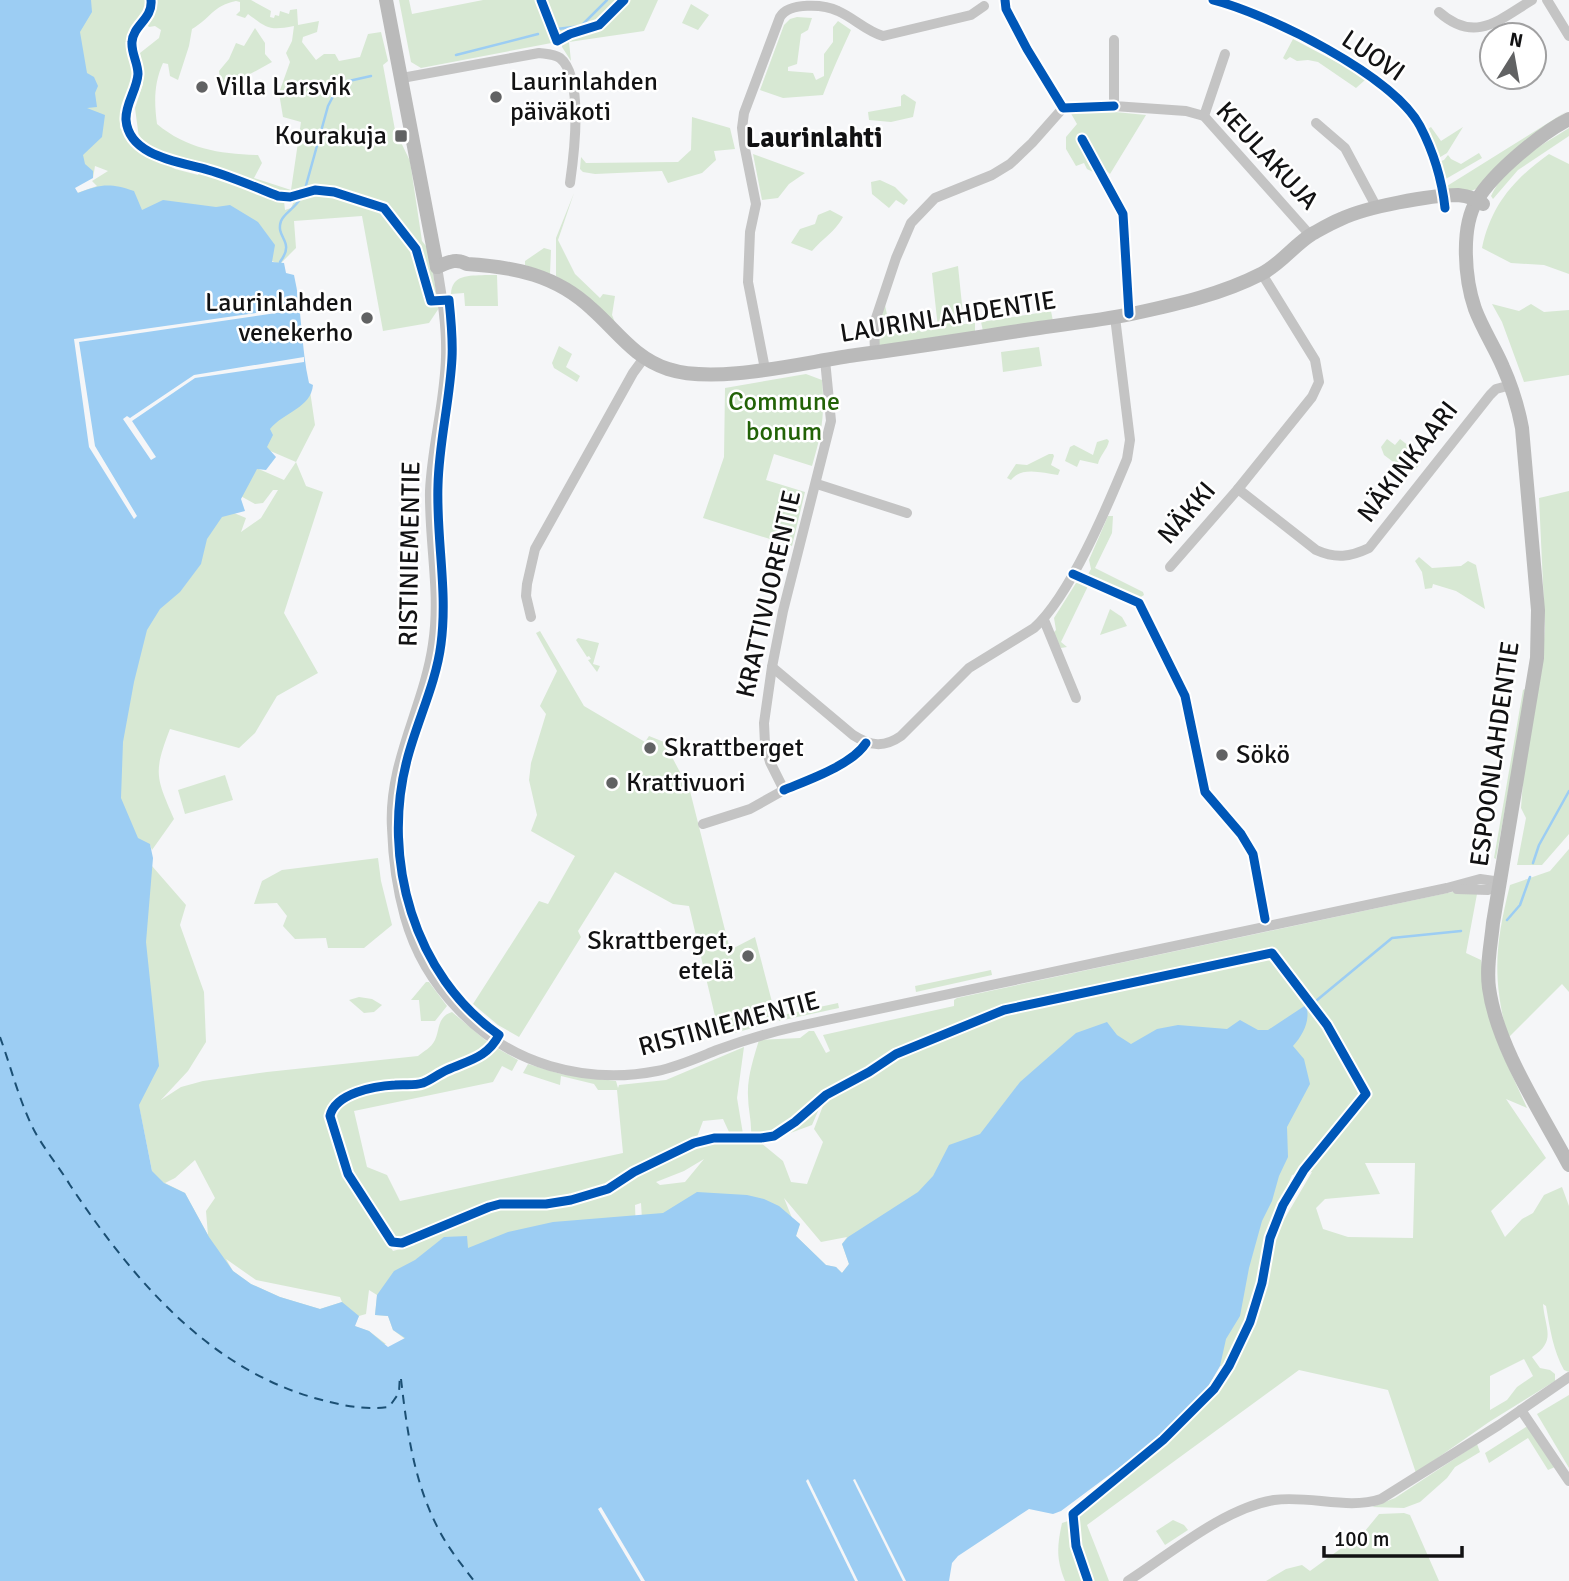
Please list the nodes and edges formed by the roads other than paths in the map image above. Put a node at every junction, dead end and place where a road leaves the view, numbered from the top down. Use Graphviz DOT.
graph roads {
  1 [pos="386,0"];
  2 [pos="1532,0"];
  3 [pos="1547,0"];
  4 [pos="984,6"];
  5 [pos="1439,12"];
  6 [pos="1569,36"];
  7 [pos="1114,40"];
  8 [pos="1225,54"];
  9 [pos="402,78"];
  10 [pos="1063,108"];
  11 [pos="1204,116"];
  12 [pos="1567,119"];
  13 [pos="1316,124"];
  14 [pos="570,183"];
  15 [pos="1478,203"];
  16 [pos="1377,208"];
  17 [pos="1310,235"];
  18 [pos="438,267"];
  19 [pos="1262,274"];
  20 [pos="1115,317"];
  21 [pos="875,353"];
  22 [pos="644,358"];
  23 [pos="825,360"];
  24 [pos="765,369"];
  25 [pos="1510,385"];
  26 [pos="817,484"];
  27 [pos="1238,489"];
  28 [pos="907,513"];
  29 [pos="1170,567"];
  30 [pos="531,617"];
  31 [pos="1044,620"];
  32 [pos="772,667"];
  33 [pos="1076,698"];
  34 [pos="703,824"];
  35 [pos="1501,882"];
  36 [pos="1569,1165"];
  37 [pos="1569,1377"];
  38 [pos="1521,1410"];
  39 [pos="1569,1481"];
  40 [pos="1128,1581"];
  1 -- 9 [label="street"];
  2 -- 5 [label="street"];
  3 -- 6 [label="street"];
  4 -- 24 [label="street"];
  7 -- 11 [label="street, KEULAKUJA"];
  8 -- 11 [label="street"];
  9 -- 14 [label="street"];
  9 -- 18 [label="street"];
  10 -- 21 [label="street"];
  11 -- 17 [label="street, KEULAKUJA"];
  12 -- 15 [label="street, ESPOONLAHDENTIE"];
  13 -- 16 [label="street"];
  15 -- 16 [label="street, LAURINLAHDENTIE"];
  15 -- 25 [label="street, ESPOONLAHDENTIE"];
  16 -- 17 [label="street, LAURINLAHDENTIE"];
  17 -- 19 [label="street, LAURINLAHDENTIE"];
  18 -- 22 [label="street, LAURINLAHDENTIE"];
  18 -- 35 [label="street, RISTINIEMENTIE"];
  19 -- 20 [label="street, LAURINLAHDENTIE"];
  19 -- 27 [label="street"];
  20 -- 21 [label="street, LAURINLAHDENTIE"];
  20 -- 31 [label="street"];
  21 -- 23 [label="street, LAURINLAHDENTIE"];
  22 -- 24 [label="street, LAURINLAHDENTIE"];
  22 -- 30 [label="street"];
  23 -- 24 [label="street, LAURINLAHDENTIE"];
  23 -- 26 [label="street, KRATTIVUORENTIE"];
  25 -- 27 [label="street, NÄKINKAARI"];
  25 -- 35 [label="street, ESPOONLAHDENTIE"];
  26 -- 28 [label="street"];
  26 -- 32 [label="street, KRATTIVUORENTIE"];
  27 -- 29 [label="street, NÄKKI"];
  31 -- 32 [label="street"];
  31 -- 33 [label="street"];
  32 -- 34 [label="street, KRATTIVUORENTIE"];
  35 -- 36 [label="street, ESPOONLAHDENTIE"];
  37 -- 38 [label="street"];
  38 -- 39 [label="street"];
  38 -- 40 [label="street"];
}
